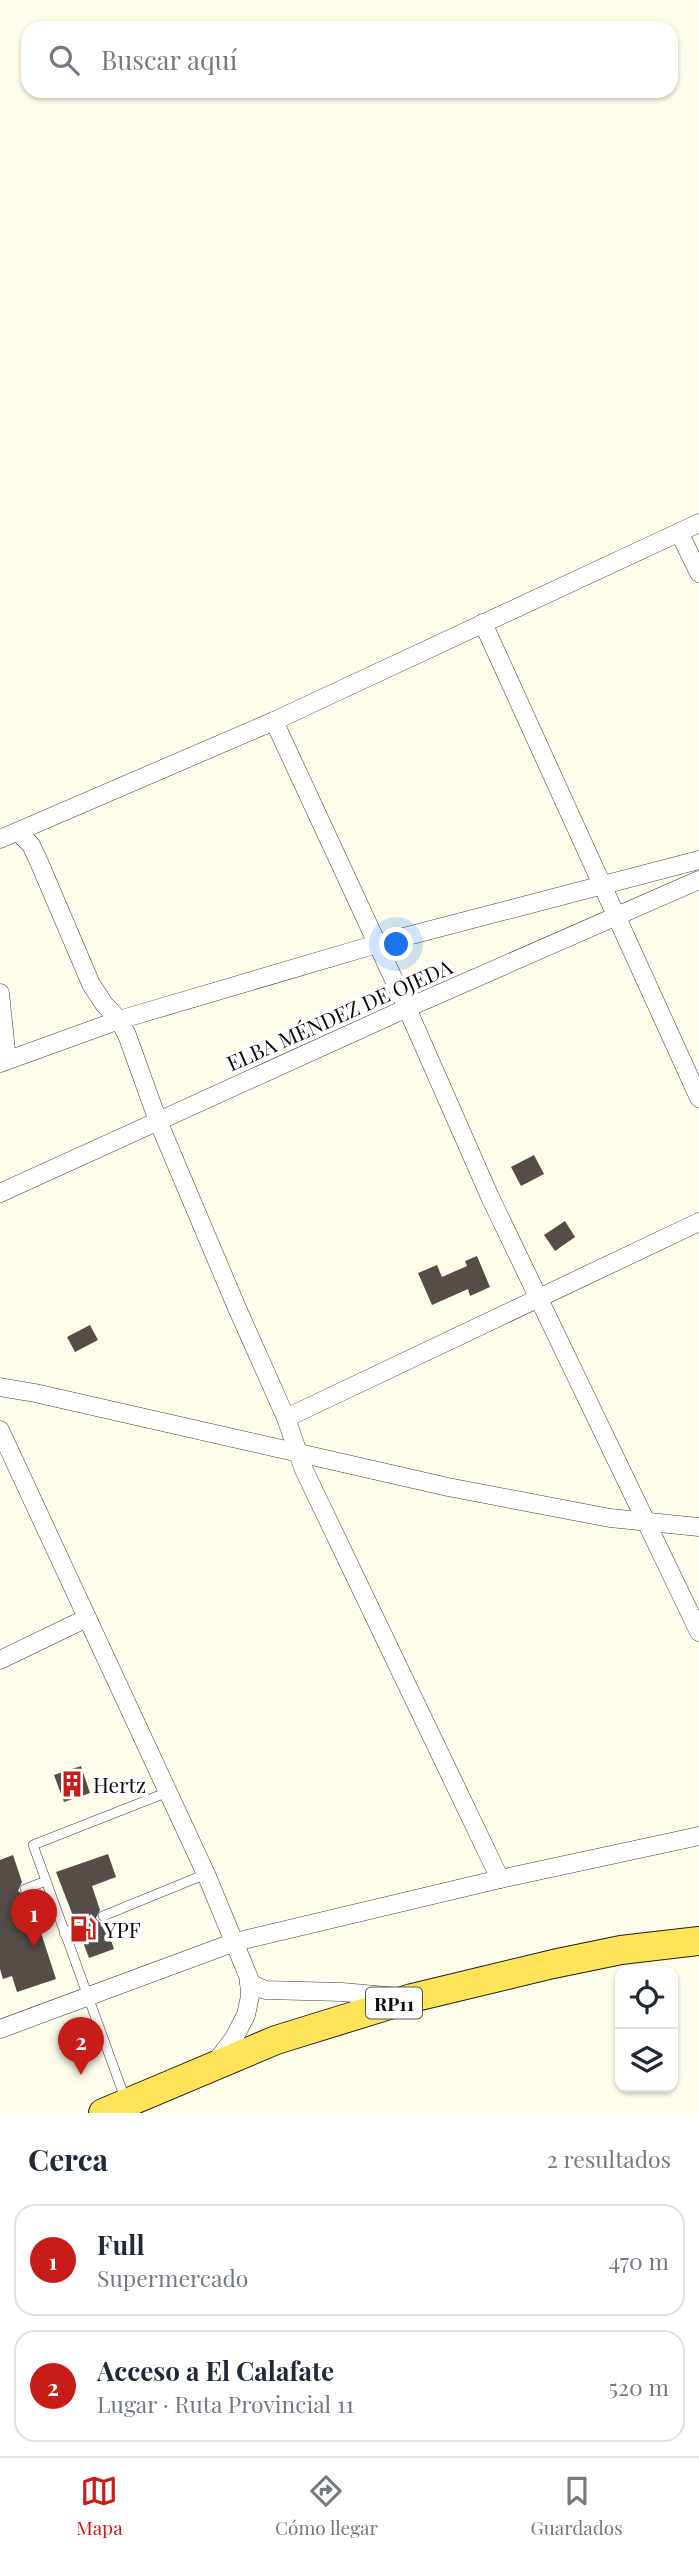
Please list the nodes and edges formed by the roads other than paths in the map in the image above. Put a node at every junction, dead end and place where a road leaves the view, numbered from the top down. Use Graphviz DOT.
graph roads {
  1 [pos="699,523"];
  2 [pos="679,532"];
  3 [pos="699,573"];
  4 [pos="483,623"];
  5 [pos="274,721"];
  6 [pos="18,832"];
  7 [pos="0,839"];
  8 [pos="699,860"];
  9 [pos="699,880"];
  10 [pos="601,886"];
  11 [pos="616,917"];
  12 [pos="377,944"];
  13 [pos="0,993"];
  14 [pos="407,1008"];
  15 [pos="119,1020"];
  16 [pos="3,1061"];
  17 [pos="699,1098"];
  18 [pos="158,1121"];
  19 [pos="0,1193"];
  20 [pos="699,1222"];
  21 [pos="539,1298"];
  22 [pos="0,1387"];
  23 [pos="286,1418"];
  24 [pos="0,1430"];
  25 [pos="296,1452"];
  26 [pos="647,1522"];
  27 [pos="699,1527"];
  28 [pos="87,1618"];
  29 [pos="699,1632"];
  30 [pos="0,1660"];
  31 [pos="168,1792"];
  32 [pos="699,1836"];
  33 [pos="206,1874"];
  34 [pos="500,1879"];
  35 [pos="46,1881"];
  36 [pos="25,1889"];
  37 [pos="103,1916"];
  38 [pos="78,1927"];
  39 [pos="64,1933"];
  40 [pos="699,1941"];
  41 [pos="234,1942"];
  42 [pos="249,1983"];
  43 [pos="87,1997"];
  44 [pos="412,1998"];
  45 [pos="0,2029"];
  46 [pos="213,2066"];
  47 [pos="115,2108"];
  1 -- 2 [label="street"];
  2 -- 3 [label="street"];
  2 -- 4 [label="street"];
  4 -- 5 [label="street"];
  4 -- 10 [label="street"];
  5 -- 6 [label="street"];
  5 -- 12 [label="street"];
  6 -- 7 [label="street"];
  6 -- 15 [label="street"];
  8 -- 10 [label="street"];
  9 -- 11 [label="street, ELBA MÉNDEZ DE OJEDA"];
  10 -- 11 [label="street"];
  10 -- 12 [label="street"];
  11 -- 14 [label="street, ELBA MÉNDEZ DE OJEDA"];
  11 -- 17 [label="street"];
  12 -- 14 [label="street"];
  12 -- 15 [label="street"];
  13 -- 16 [label="street"];
  14 -- 18 [label="street, ELBA MÉNDEZ DE OJEDA"];
  14 -- 21 [label="street"];
  15 -- 16 [label="street"];
  15 -- 18 [label="street"];
  18 -- 19 [label="street, ELBA MÉNDEZ DE OJEDA"];
  18 -- 23 [label="street"];
  20 -- 21 [label="street"];
  21 -- 23 [label="street"];
  21 -- 26 [label="street"];
  22 -- 25 [label="street"];
  23 -- 25 [label="street"];
  24 -- 28 [label="street"];
  25 -- 26 [label="street"];
  25 -- 34 [label="street"];
  26 -- 27 [label="street"];
  26 -- 29 [label="street"];
  28 -- 30 [label="street"];
  28 -- 31 [label="street"];
  31 -- 33 [label="street"];
  31 -- 35 [label="lane"];
  32 -- 34 [label="street"];
  33 -- 37 [label="lane"];
  33 -- 41 [label="street"];
  34 -- 41 [label="street"];
  35 -- 36 [label="lane"];
  35 -- 39 [label="lane"];
  38 -- 39 [label="lane"];
  39 -- 43 [label="lane"];
  40 -- 44 [label="main road, RP11"];
  41 -- 42 [label="street"];
  41 -- 43 [label="street"];
  42 -- 44 [label="street"];
  42 -- 46 [label="street"];
  43 -- 45 [label="street"];
  43 -- 47 [label="lane"];
  44 -- 46 [label="main road, RP11"];
  46 -- 47 [label="main road, RP11"];
}
